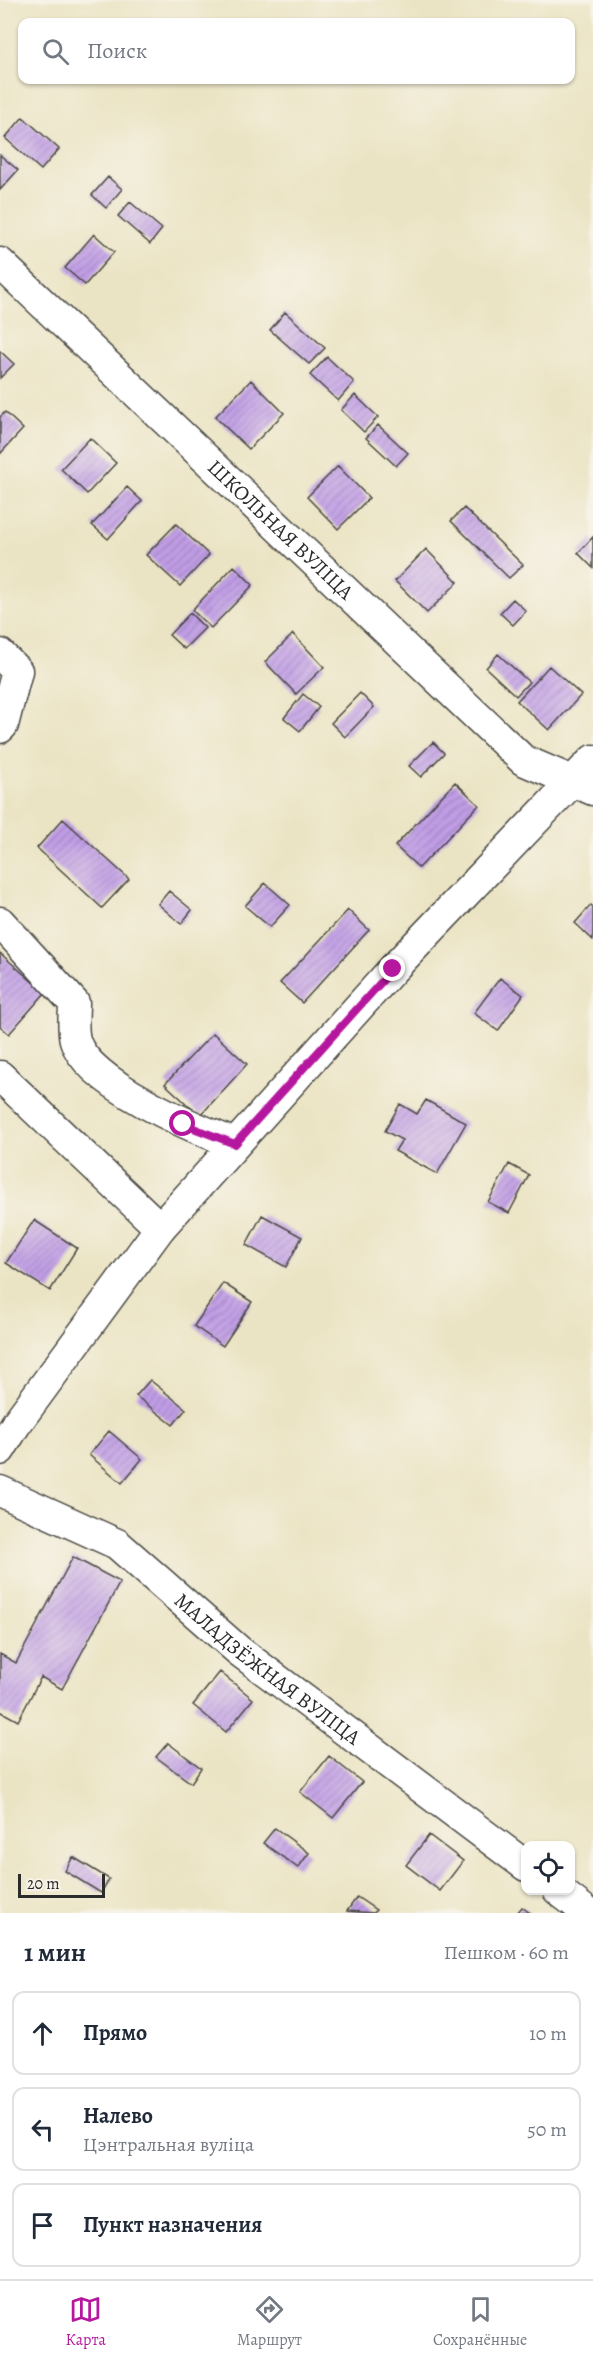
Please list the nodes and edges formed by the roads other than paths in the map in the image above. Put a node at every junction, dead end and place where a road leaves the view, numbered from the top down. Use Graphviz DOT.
graph roads {
  1 [pos="0,263"];
  2 [pos="0,654"];
  3 [pos="0,728"];
  4 [pos="586,777"];
  5 [pos="0,922"];
  6 [pos="0,1076"];
  7 [pos="235,1144"];
  8 [pos="160,1228"];
  9 [pos="0,1450"];
  10 [pos="0,1491"];
  11 [pos="521,1863"];
  12 [pos="565,1895"];
  13 [pos="588,1913"];
  1 -- 4 [label="street, ШКОЛЬНАЯ ВУЛІЦА"];
  2 -- 3 [label="street"];
  4 -- 7 [label="street"];
  5 -- 7 [label="street"];
  6 -- 8 [label="street"];
  7 -- 8 [label="street"];
  8 -- 9 [label="street"];
  10 -- 11 [label="street, МАЛАДЗЁЖНАЯ ВУЛІЦА"];
  12 -- 13 [label="street"];
}
